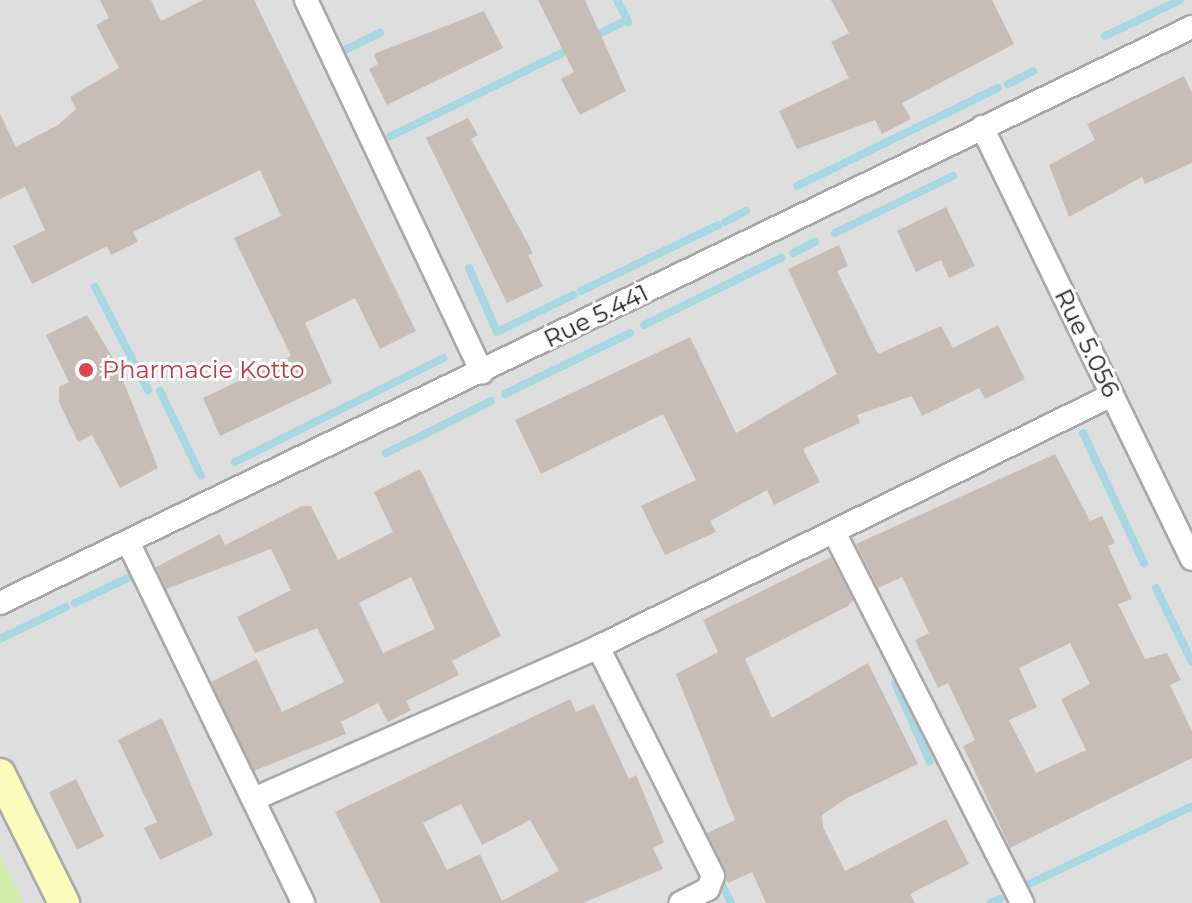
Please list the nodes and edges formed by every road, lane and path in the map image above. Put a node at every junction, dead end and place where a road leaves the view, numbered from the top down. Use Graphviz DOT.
graph roads {
  1 [pos="306,0"];
  2 [pos="1190,34"];
  3 [pos="982,127"];
  4 [pos="482,372"];
  5 [pos="1112,395"];
  6 [pos="834,532"];
  7 [pos="129,544"];
  8 [pos="1192,559"];
  9 [pos="0,603"];
  10 [pos="598,647"];
  11 [pos="0,774"];
  12 [pos="254,799"];
  13 [pos="64,903"];
  14 [pos="303,903"];
  15 [pos="680,903"];
  16 [pos="1022,903"];
  1 -- 4 [label="street"];
  2 -- 3 [label="street, Rue 5.441"];
  3 -- 4 [label="street, Rue 5.441"];
  3 -- 5 [label="street, Rue 5.056"];
  4 -- 7 [label="street, Rue 5.441"];
  5 -- 6 [label="street"];
  5 -- 8 [label="street, Rue 5.056"];
  6 -- 10 [label="street"];
  6 -- 16 [label="street"];
  7 -- 9 [label="street, Rue 5.441"];
  7 -- 12 [label="street"];
  10 -- 12 [label="street"];
  10 -- 15 [label="street"];
  11 -- 13 [label="main road"];
  12 -- 14 [label="street"];
}
